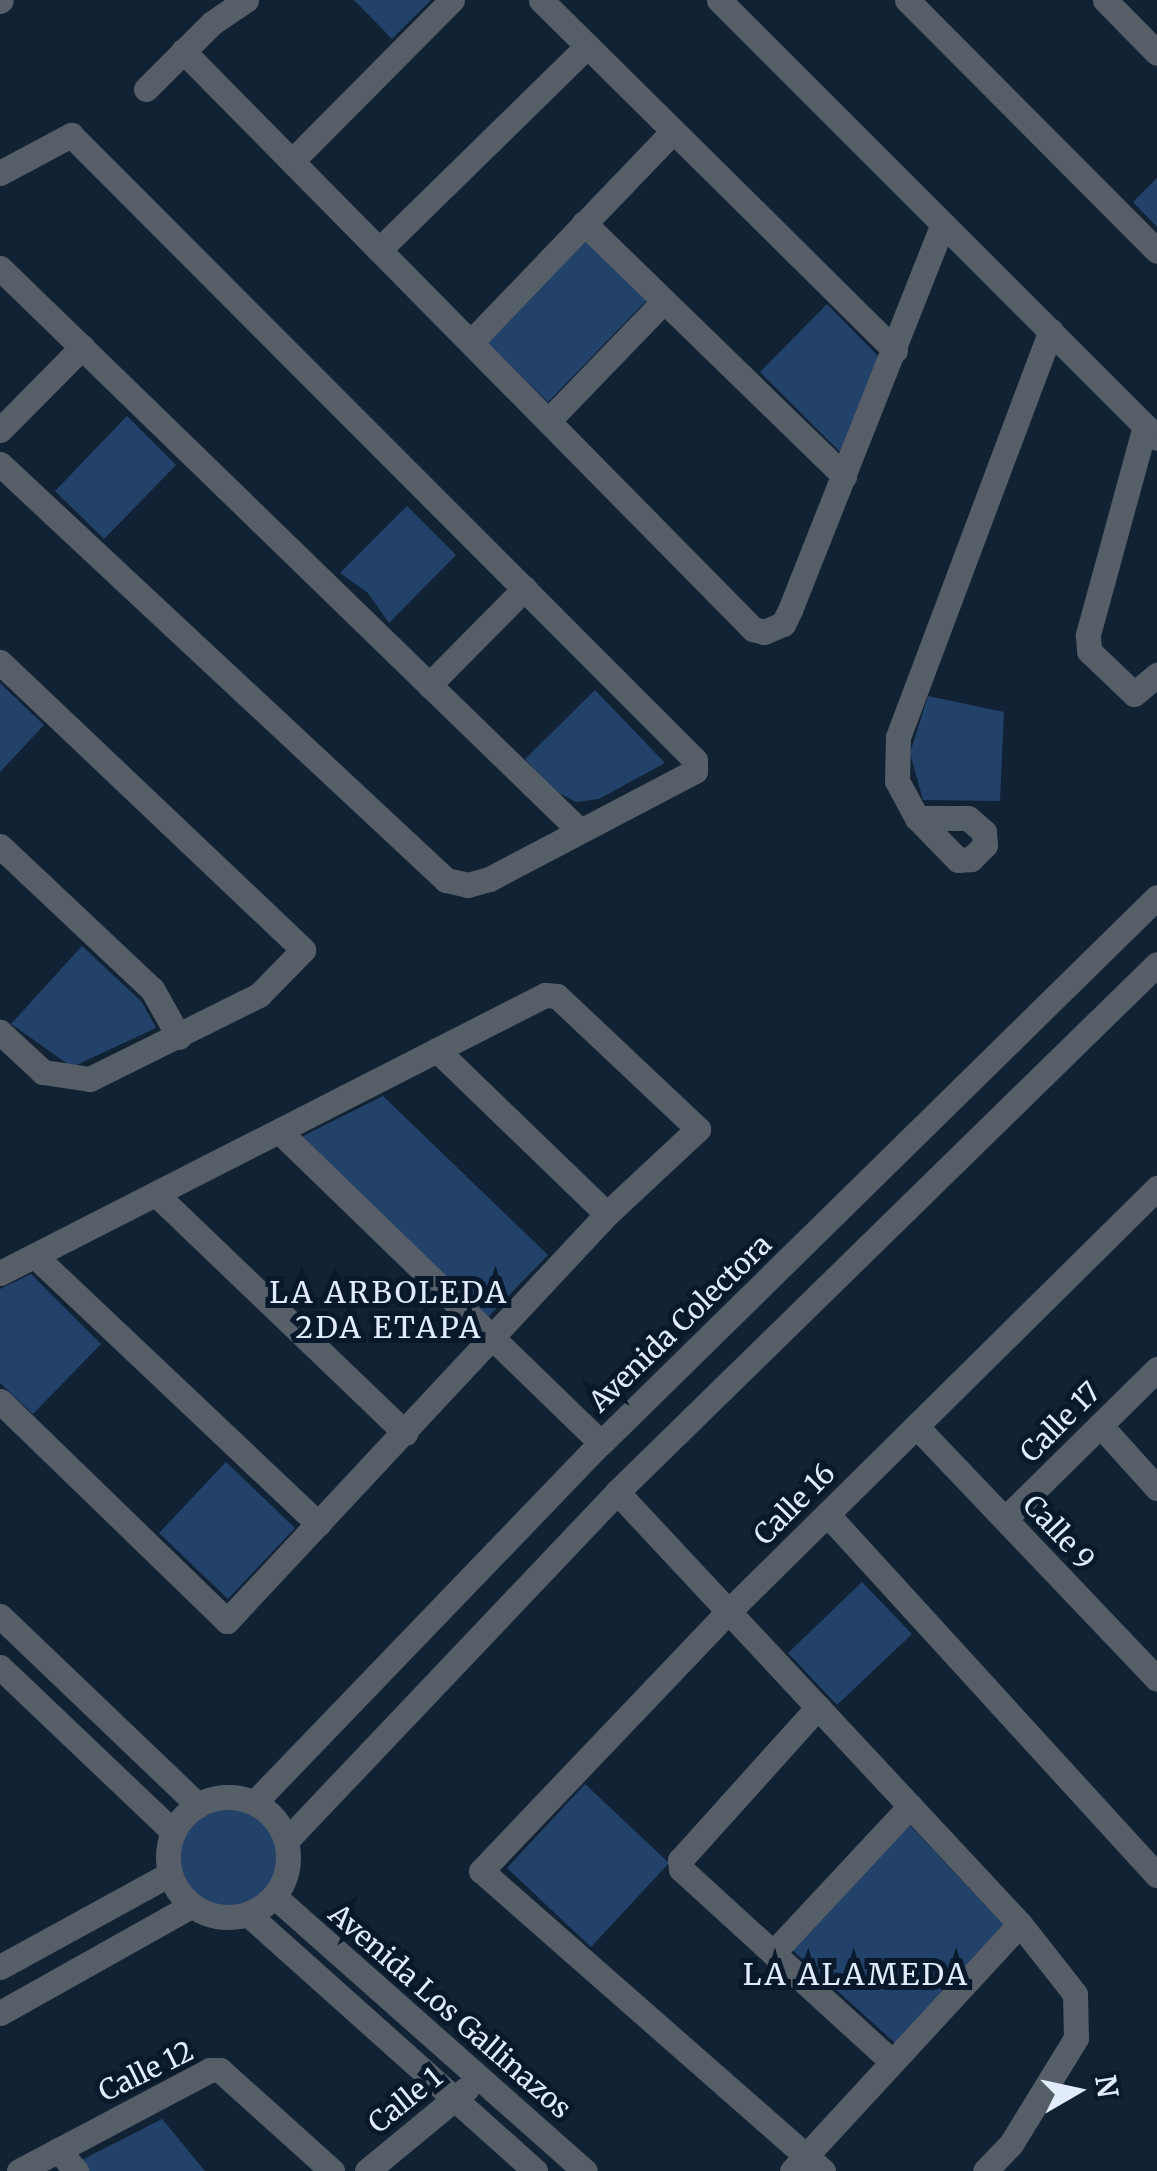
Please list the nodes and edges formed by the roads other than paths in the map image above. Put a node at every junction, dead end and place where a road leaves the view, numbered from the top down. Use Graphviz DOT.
graph roads {
  1 [pos="246,0"];
  2 [pos="452,0"];
  3 [pos="541,0"];
  4 [pos="719,0"];
  5 [pos="906,0"];
  6 [pos="1105,0"];
  7 [pos="587,46"];
  8 [pos="184,52"];
  9 [pos="1157,52"];
  10 [pos="146,89"];
  11 [pos="673,131"];
  12 [pos="292,161"];
  13 [pos="0,173"];
  14 [pos="584,223"];
  15 [pos="944,224"];
  16 [pos="379,250"];
  17 [pos="1157,251"];
  18 [pos="0,268"];
  19 [pos="664,301"];
  20 [pos="1051,331"];
  21 [pos="471,342"];
  22 [pos="82,347"];
  23 [pos="895,350"];
  24 [pos="548,421"];
  25 [pos="0,430"];
  26 [pos="1151,432"];
  27 [pos="0,464"];
  28 [pos="844,476"];
  29 [pos="525,588"];
  30 [pos="0,662"];
  31 [pos="1157,674"];
  32 [pos="429,685"];
  33 [pos="917,818"];
  34 [pos="580,831"];
  35 [pos="0,846"];
  36 [pos="1153,909"];
  37 [pos="1157,964"];
  38 [pos="0,1032"];
  39 [pos="179,1038"];
  40 [pos="437,1050"];
  41 [pos="279,1131"];
  42 [pos="1157,1188"];
  43 [pos="156,1195"];
  44 [pos="607,1214"];
  45 [pos="35,1256"];
  46 [pos="0,1273"];
  47 [pos="493,1338"];
  48 [pos="1157,1369"];
  49 [pos="0,1402"];
  50 [pos="916,1426"];
  51 [pos="1100,1426"];
  52 [pos="404,1433"];
  53 [pos="601,1443"];
  54 [pos="1157,1488"];
  55 [pos="617,1492"];
  56 [pos="827,1514"];
  57 [pos="1005,1519"];
  58 [pos="318,1524"];
  59 [pos="728,1611"];
  60 [pos="0,1616"];
  61 [pos="0,1668"];
  62 [pos="1157,1679"];
  63 [pos="818,1707"];
  64 [pos="255,1802"];
  65 [pos="198,1804"];
  66 [pos="910,1806"];
  67 [pos="173,1832"];
  68 [pos="286,1841"];
  69 [pos="170,1874"];
  70 [pos="1157,1874"];
  71 [pos="274,1896"];
  72 [pos="191,1906"];
  73 [pos="249,1915"];
  74 [pos="1020,1924"];
  75 [pos="773,1953"];
  76 [pos="0,1967"];
  77 [pos="0,2013"];
  78 [pos="892,2062"];
  79 [pos="481,2076"];
  80 [pos="456,2098"];
  81 [pos="58,2150"];
  82 [pos="807,2166"];
  83 [pos="19,2171"];
  84 [pos="76,2171"];
  85 [pos="332,2171"];
  86 [pos="367,2171"];
  87 [pos="535,2171"];
  88 [pos="584,2171"];
  89 [pos="985,2171"];
  1 -- 8 [label="street"];
  2 -- 12 [label="street"];
  3 -- 7 [label="street"];
  4 -- 15 [label="street"];
  5 -- 17 [label="street"];
  6 -- 9 [label="street"];
  7 -- 11 [label="street"];
  7 -- 16 [label="street"];
  8 -- 10 [label="street"];
  8 -- 12 [label="street"];
  11 -- 14 [label="street"];
  11 -- 23 [label="street"];
  12 -- 16 [label="street"];
  13 -- 29 [label="street"];
  14 -- 19 [label="street"];
  14 -- 21 [label="street"];
  15 -- 20 [label="street"];
  15 -- 23 [label="street"];
  16 -- 21 [label="street"];
  18 -- 22 [label="street"];
  19 -- 24 [label="street"];
  19 -- 28 [label="street"];
  20 -- 26 [label="street"];
  20 -- 33 [label="street"];
  21 -- 24 [label="street"];
  22 -- 25 [label="street"];
  22 -- 32 [label="street"];
  23 -- 28 [label="street"];
  24 -- 28 [label="street"];
  26 -- 31 [label="street"];
  27 -- 34 [label="street"];
  29 -- 32 [label="street"];
  29 -- 34 [label="street"];
  30 -- 39 [label="street"];
  32 -- 34 [label="street"];
  35 -- 39 [label="street"];
  36 -- 53 [label="street, Avenida Colectora"];
  37 -- 55 [label="street"];
  38 -- 39 [label="street"];
  40 -- 41 [label="street"];
  40 -- 44 [label="street"];
  40 -- 44 [label="street"];
  41 -- 43 [label="street"];
  41 -- 47 [label="street"];
  42 -- 50 [label="street, Calle 16"];
  43 -- 45 [label="street"];
  43 -- 52 [label="street"];
  44 -- 47 [label="street"];
  45 -- 46 [label="street"];
  45 -- 58 [label="street"];
  47 -- 52 [label="street"];
  47 -- 53 [label="street"];
  48 -- 51 [label="street, Calle 17"];
  49 -- 58 [label="street"];
  50 -- 56 [label="street, Calle 16"];
  50 -- 57 [label="street, Calle 9"];
  51 -- 54 [label="street"];
  51 -- 57 [label="street, Calle 17"];
  52 -- 58 [label="street"];
  53 -- 64 [label="street, Avenida Colectora"];
  55 -- 59 [label="street"];
  55 -- 68 [label="street"];
  56 -- 59 [label="street, Calle 16"];
  56 -- 70 [label="street"];
  57 -- 62 [label="street, Calle 9"];
  59 -- 63 [label="street"];
  59 -- 82 [label="street, Calle 16"];
  60 -- 65 [label="street"];
  61 -- 67 [label="street"];
  63 -- 66 [label="street"];
  63 -- 75 [label="street"];
  64 -- 65 [label="street"];
  64 -- 68 [label="street"];
  65 -- 67 [label="street"];
  66 -- 74 [label="street"];
  66 -- 75 [label="street"];
  67 -- 69 [label="street"];
  68 -- 71 [label="street"];
  69 -- 72 [label="street"];
  69 -- 76 [label="street"];
  71 -- 73 [label="street"];
  71 -- 79 [label="street, Avenida Los Gallinazos"];
  72 -- 73 [label="street"];
  72 -- 77 [label="street"];
  73 -- 80 [label="street"];
  74 -- 78 [label="street"];
  74 -- 89 [label="street"];
  75 -- 78 [label="street"];
  78 -- 82 [label="street"];
  79 -- 80 [label="street, Calle 1"];
  79 -- 88 [label="street, Avenida Los Gallinazos"];
  80 -- 86 [label="street, Calle 1"];
  80 -- 87 [label="street"];
  81 -- 83 [label="street, Calle 12"];
  81 -- 84 [label="street"];
  81 -- 85 [label="street, Calle 12"];
}
